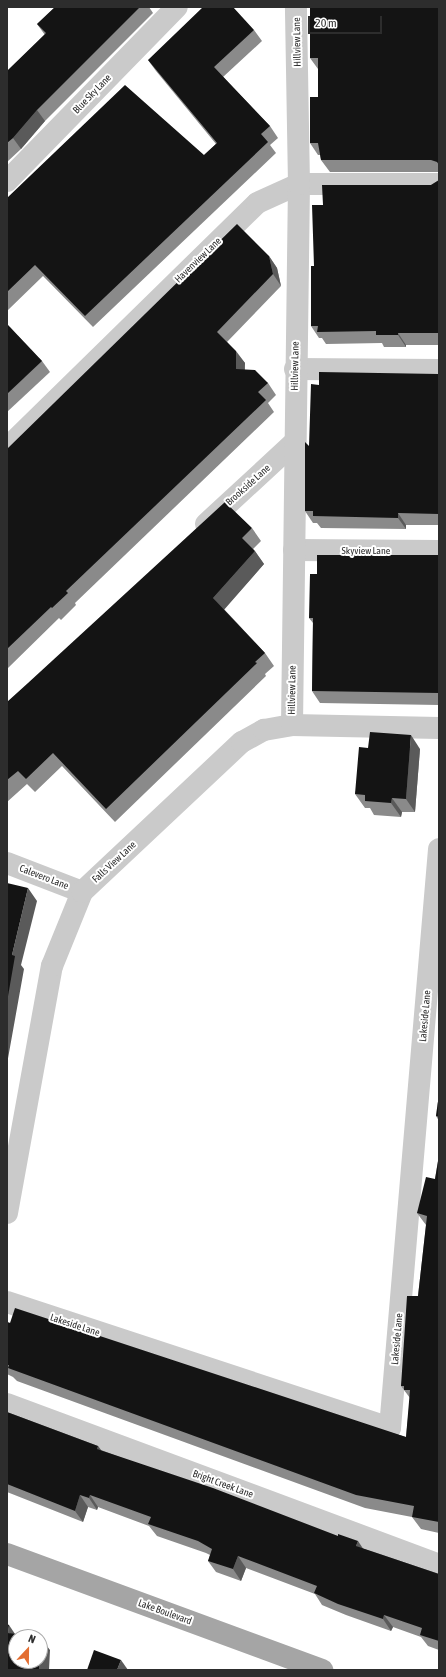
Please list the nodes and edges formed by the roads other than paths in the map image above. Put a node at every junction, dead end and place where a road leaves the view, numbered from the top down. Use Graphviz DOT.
graph roads {
  1 [pos="177,7"];
  2 [pos="296,7"];
  3 [pos="7,181"];
  4 [pos="299,184"];
  5 [pos="439,184"];
  6 [pos="295,369"];
  7 [pos="439,370"];
  8 [pos="295,442"];
  9 [pos="7,448"];
  10 [pos="189,539"];
  11 [pos="294,550"];
  12 [pos="439,551"];
  13 [pos="292,725"];
  14 [pos="439,728"];
  15 [pos="439,849"];
  16 [pos="7,863"];
  17 [pos="82,892"];
  18 [pos="7,1213"];
  19 [pos="7,1302"];
  20 [pos="7,1404"];
  21 [pos="7,1554"];
  22 [pos="439,1565"];
  23 [pos="322,1670"];
  1 -- 3 [label="street, Blue Sky Lane"];
  2 -- 4 [label="street, Hillview Lane"];
  4 -- 5 [label="street, Havenview Lane"];
  4 -- 6 [label="street, Hillview Lane"];
  4 -- 9 [label="street, Havenview Lane"];
  6 -- 7 [label="street"];
  6 -- 8 [label="street, Hillview Lane"];
  8 -- 10 [label="street, Brookside Lane"];
  8 -- 11 [label="street, Hillview Lane"];
  11 -- 12 [label="street, Skyview Lane"];
  11 -- 13 [label="street, Hillview Lane"];
  13 -- 14 [label="street, Falls View Lane"];
  13 -- 17 [label="street, Falls View Lane"];
  15 -- 19 [label="street, Lakeside Lane"];
  16 -- 17 [label="street, Calevero Lane"];
  17 -- 18 [label="street, Falls View Lane"];
  20 -- 22 [label="street, Bright Creek Lane"];
  21 -- 23 [label="main road, Lake Boulevard"];
}
